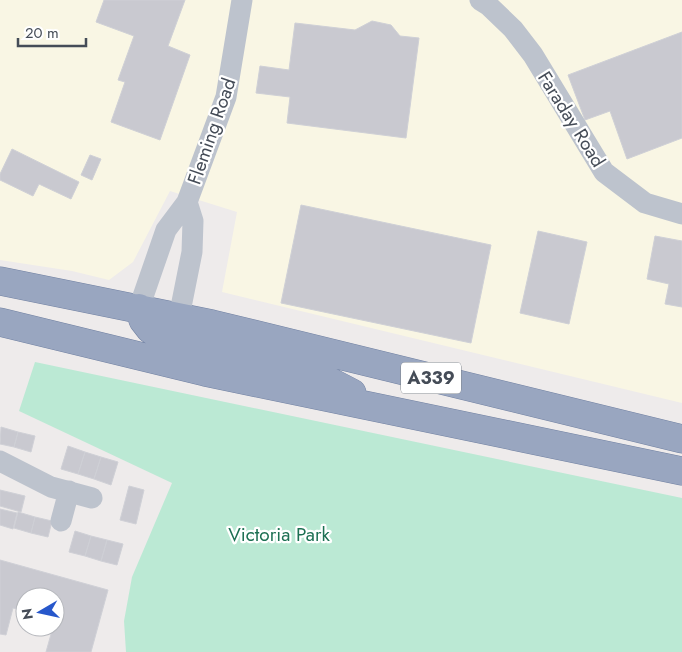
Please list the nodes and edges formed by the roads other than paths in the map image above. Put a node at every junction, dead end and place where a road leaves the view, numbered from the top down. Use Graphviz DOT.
graph roads {
  1 [pos="242,0"];
  2 [pos="480,0"];
  3 [pos="187,202"];
  4 [pos="682,214"];
  5 [pos="0,281"];
  6 [pos="138,308"];
  7 [pos="0,322"];
  8 [pos="174,340"];
  9 [pos="682,439"];
  10 [pos="0,461"];
  11 [pos="682,472"];
  12 [pos="69,491"];
  13 [pos="92,498"];
  14 [pos="61,521"];
  1 -- 3 [label="street, Fleming Road"];
  2 -- 4 [label="street, Faraday Road"];
  3 -- 6 [label="street, Fleming Road"];
  3 -- 8 [label="street, Fleming Road"];
  5 -- 6 [label="highway, A339"];
  6 -- 8 [label="highway, A339"];
  7 -- 8 [label="highway, A339"];
  8 -- 9 [label="highway, A339"];
  8 -- 11 [label="highway, A339"];
  10 -- 12 [label="street"];
  12 -- 13 [label="street"];
  12 -- 14 [label="street"];
}
